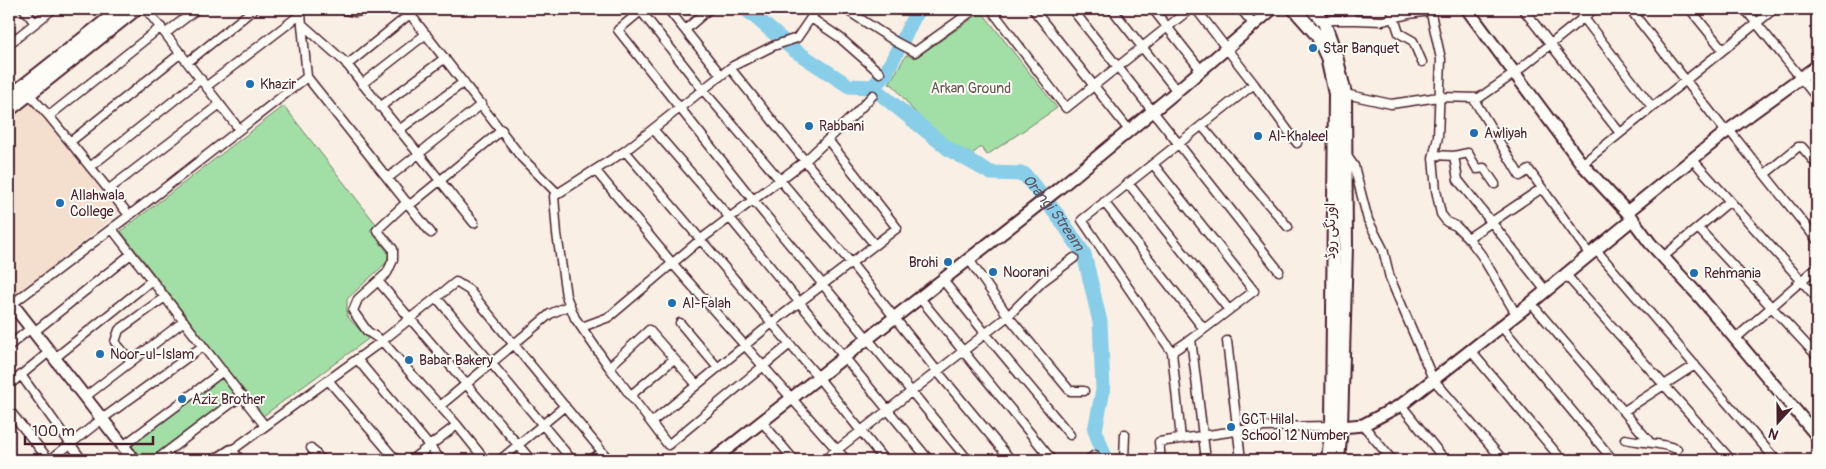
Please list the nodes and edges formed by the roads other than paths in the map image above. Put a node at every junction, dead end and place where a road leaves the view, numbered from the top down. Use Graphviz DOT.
graph roads {
  1 [pos="24,9"];
  2 [pos="53,9"];
  3 [pos="121,9"];
  4 [pos="136,9"];
  5 [pos="146,9"];
  6 [pos="198,9"];
  7 [pos="254,9"];
  8 [pos="341,9"];
  9 [pos="370,9"];
  10 [pos="668,9"];
  11 [pos="709,9"];
  12 [pos="845,9"];
  13 [pos="975,9"];
  14 [pos="1034,9"];
  15 [pos="1072,9"];
  16 [pos="1112,9"];
  17 [pos="1153,9"];
  18 [pos="1190,9"];
  19 [pos="1196,9"];
  20 [pos="1241,9"];
  21 [pos="1272,9"];
  22 [pos="1294,9"];
  23 [pos="1312,9"];
  24 [pos="1350,9"];
  25 [pos="1391,9"];
  26 [pos="1467,9"];
  27 [pos="1523,9"];
  28 [pos="1577,9"];
  29 [pos="1594,9"];
  30 [pos="1630,9"];
  31 [pos="1690,9"];
  32 [pos="1745,9"];
  33 [pos="1774,9"];
  34 [pos="642,10"];
  35 [pos="815,10"];
  36 [pos="994,10"];
  37 [pos="1430,10"];
  38 [pos="300,11"];
  39 [pos="408,11"];
  40 [pos="1393,17"];
  41 [pos="1584,17"];
  42 [pos="811,18"];
  43 [pos="1351,20"];
  44 [pos="1324,22"];
  45 [pos="35,23"];
  46 [pos="302,24"];
  47 [pos="1756,24"];
  48 [pos="1254,25"];
  49 [pos="1167,27"];
  50 [pos="164,30"];
  51 [pos="685,30"];
  52 [pos="426,34"];
  53 [pos="9,42"];
  54 [pos="1550,44"];
  55 [pos="1142,47"];
  56 [pos="1226,49"];
  57 [pos="1724,50"];
  58 [pos="181,53"];
  59 [pos="446,58"];
  60 [pos="188,62"];
  61 [pos="1422,62"];
  62 [pos="347,65"];
  63 [pos="1817,66"];
  64 [pos="1117,67"];
  65 [pos="730,68"];
  66 [pos="1201,70"];
  67 [pos="880,73"];
  68 [pos="1515,73"];
  69 [pos="721,75"];
  70 [pos="307,76"];
  71 [pos="201,79"];
  72 [pos="1801,79"];
  73 [pos="1685,81"];
  74 [pos="464,82"];
  75 [pos="362,84"];
  76 [pos="1254,84"];
  77 [pos="206,86"];
  78 [pos="1093,86"];
  79 [pos="703,90"];
  80 [pos="1177,91"];
  81 [pos="29,94"];
  82 [pos="1344,94"];
  83 [pos="873,95"];
  84 [pos="1439,96"];
  85 [pos="9,97"];
  86 [pos="1473,98"];
  87 [pos="1817,98"];
  88 [pos="220,104"];
  89 [pos="482,104"];
  90 [pos="380,107"];
  91 [pos="1652,107"];
  92 [pos="679,108"];
  93 [pos="9,110"];
  94 [pos="1153,111"];
  95 [pos="49,116"];
  96 [pos="1202,126"];
  97 [pos="239,129"];
  98 [pos="654,129"];
  99 [pos="399,130"];
  100 [pos="502,130"];
  101 [pos="1129,130"];
  102 [pos="1728,131"];
  103 [pos="1620,133"];
  104 [pos="828,140"];
  105 [pos="70,142"];
  106 [pos="1298,143"];
  107 [pos="1178,144"];
  108 [pos="626,152"];
  109 [pos="1345,152"];
  110 [pos="418,155"];
  111 [pos="1434,155"];
  112 [pos="1454,156"];
  113 [pos="1692,160"];
  114 [pos="805,161"];
  115 [pos="1153,164"];
  116 [pos="1582,164"];
  117 [pos="1817,165"];
  118 [pos="90,167"];
  119 [pos="596,171"];
  120 [pos="1765,174"];
  121 [pos="388,178"];
  122 [pos="781,180"];
  123 [pos="439,181"];
  124 [pos="1128,183"];
  125 [pos="1495,184"];
  126 [pos="1542,188"];
  127 [pos="108,190"];
  128 [pos="558,194"];
  129 [pos="754,200"];
  130 [pos="1730,201"];
  131 [pos="1104,202"];
  132 [pos="409,204"];
  133 [pos="129,216"];
  134 [pos="1630,216"];
  135 [pos="730,218"];
  136 [pos="1491,222"];
  137 [pos="474,223"];
  138 [pos="1288,227"];
  139 [pos="1698,228"];
  140 [pos="112,229"];
  141 [pos="431,233"];
  142 [pos="1468,238"];
  143 [pos="700,240"];
  144 [pos="1817,240"];
  145 [pos="875,245"];
  146 [pos="1593,252"];
  147 [pos="131,254"];
  148 [pos="1663,257"];
  149 [pos="968,258"];
  150 [pos="1074,258"];
  151 [pos="672,263"];
  152 [pos="851,263"];
  153 [pos="1817,267"];
  154 [pos="1279,271"];
  155 [pos="1566,275"];
  156 [pos="942,279"];
  157 [pos="152,280"];
  158 [pos="1801,280"];
  159 [pos="378,281"];
  160 [pos="824,284"];
  161 [pos="1546,291"];
  162 [pos="165,297"];
  163 [pos="919,297"];
  164 [pos="436,298"];
  165 [pos="1817,298"];
  166 [pos="10,302"];
  167 [pos="799,303"];
  168 [pos="1531,303"];
  169 [pos="570,305"];
  170 [pos="1771,307"];
  171 [pos="1229,310"];
  172 [pos="1516,314"];
  173 [pos="1008,316"];
  174 [pos="893,317"];
  175 [pos="410,318"];
  176 [pos="184,321"];
  177 [pos="680,323"];
  178 [pos="772,323"];
  179 [pos="1501,326"];
  180 [pos="582,327"];
  181 [pos="1204,329"];
  182 [pos="33,330"];
  183 [pos="985,334"];
  184 [pos="868,338"];
  185 [pos="1735,338"];
  186 [pos="1191,339"];
  187 [pos="382,340"];
  188 [pos="1227,341"];
  189 [pos="514,344"];
  190 [pos="790,344"];
  191 [pos="9,346"];
  192 [pos="203,346"];
  193 [pos="745,346"];
  194 [pos="1470,350"];
  195 [pos="963,352"];
  196 [pos="1172,352"];
  197 [pos="52,355"];
  198 [pos="1817,356"];
  199 [pos="844,357"];
  200 [pos="357,359"];
  201 [pos="674,359"];
  202 [pos="131,361"];
  203 [pos="491,363"];
  204 [pos="1695,365"];
  205 [pos="609,367"];
  206 [pos="763,367"];
  207 [pos="718,368"];
  208 [pos="223,371"];
  209 [pos="937,371"];
  210 [pos="21,374"];
  211 [pos="818,377"];
  212 [pos="1432,379"];
  213 [pos="328,380"];
  214 [pos="9,384"];
  215 [pos="466,384"];
  216 [pos="697,385"];
  217 [pos="1665,386"];
  218 [pos="912,391"];
  219 [pos="1084,391"];
  220 [pos="242,395"];
  221 [pos="631,395"];
  222 [pos="85,397"];
  223 [pos="792,398"];
  224 [pos="1401,405"];
  225 [pos="440,406"];
  226 [pos="565,406"];
  227 [pos="9,410"];
  228 [pos="887,410"];
  229 [pos="1624,411"];
  230 [pos="102,419"];
  231 [pos="652,422"];
  232 [pos="762,422"];
  233 [pos="457,425"];
  234 [pos="1363,425"];
  235 [pos="266,426"];
  236 [pos="543,426"];
  237 [pos="1337,426"];
  238 [pos="859,431"];
  239 [pos="1238,431"];
  240 [pos="1124,434"];
  241 [pos="1070,435"];
  242 [pos="1203,436"];
  243 [pos="1817,436"];
  244 [pos="1181,439"];
  245 [pos="1625,439"];
  246 [pos="1649,442"];
  247 [pos="70,444"];
  248 [pos="123,446"];
  249 [pos="429,446"];
  250 [pos="519,446"];
  251 [pos="311,448"];
  252 [pos="1677,449"];
  253 [pos="837,450"];
  254 [pos="602,452"];
  255 [pos="234,456"];
  256 [pos="49,460"];
  257 [pos="82,460"];
  258 [pos="134,460"];
  259 [pos="156,460"];
  260 [pos="218,460"];
  261 [pos="321,460"];
  262 [pos="396,460"];
  263 [pos="411,460"];
  264 [pos="441,460"];
  265 [pos="486,460"];
  266 [pos="500,460"];
  267 [pos="531,460"];
  268 [pos="572,460"];
  269 [pos="591,460"];
  270 [pos="609,460"];
  271 [pos="713,460"];
  272 [pos="794,460"];
  273 [pos="824,460"];
  274 [pos="846,460"];
  275 [pos="884,460"];
  276 [pos="929,460"];
  277 [pos="968,460"];
  278 [pos="1011,460"];
  279 [pos="1052,460"];
  280 [pos="1124,460"];
  281 [pos="1161,460"];
  282 [pos="1206,460"];
  283 [pos="1241,460"];
  284 [pos="1328,460"];
  285 [pos="1338,460"];
  286 [pos="1392,460"];
  287 [pos="1445,460"];
  288 [pos="1503,460"];
  289 [pos="1562,460"];
  290 [pos="1612,460"];
  291 [pos="1731,460"];
  292 [pos="1776,460"];
  1 -- 45 [label="street"];
  2 -- 45 [label="street"];
  3 -- 85 [label="main road"];
  4 -- 81 [label="main road"];
  5 -- 50 [label="street"];
  6 -- 50 [label="street"];
  7 -- 60 [label="street"];
  8 -- 9 [label="street"];
  10 -- 51 [label="street"];
  11 -- 51 [label="street"];
  12 -- 13 [label="street"];
  14 -- 78 [label="street"];
  15 -- 64 [label="street"];
  16 -- 55 [label="street"];
  17 -- 49 [label="street"];
  18 -- 49 [label="street"];
  19 -- 56 [label="street"];
  20 -- 48 [label="street"];
  21 -- 48 [label="street"];
  22 -- 237 [label="main road"];
  23 -- 44 [label="main road, اورنگی روڈ"];
  24 -- 43 [label="street"];
  25 -- 40 [label="street"];
  26 -- 68 [label="street"];
  27 -- 54 [label="street"];
  28 -- 41 [label="street"];
  29 -- 41 [label="street"];
  30 -- 73 [label="street"];
  31 -- 57 [label="street"];
  32 -- 47 [label="street"];
  33 -- 47 [label="street"];
  34 -- 79 [label="street"];
  34 -- 92 [label="street"];
  35 -- 42 [label="street"];
  36 -- 78 [label="street"];
  37 -- 40 [label="street"];
  37 -- 84 [label="street"];
  38 -- 46 [label="street"];
  38 -- 77 [label="street"];
  39 -- 52 [label="street"];
  39 -- 62 [label="street"];
  40 -- 43 [label="street"];
  40 -- 61 [label="street"];
  41 -- 54 [label="street"];
  41 -- 91 [label="street"];
  42 -- 65 [label="street"];
  42 -- 67 [label="street"];
  43 -- 44 [label="street"];
  44 -- 82 [label="main road, اورنگی روڈ"];
  45 -- 53 [label="street"];
  46 -- 62 [label="street"];
  46 -- 70 [label="street"];
  47 -- 57 [label="street"];
  47 -- 72 [label="street"];
  48 -- 56 [label="street"];
  49 -- 55 [label="street"];
  49 -- 66 [label="street"];
  50 -- 58 [label="street"];
  50 -- 95 [label="street"];
  51 -- 69 [label="street"];
  52 -- 59 [label="street"];
  52 -- 75 [label="street"];
  54 -- 68 [label="street"];
  54 -- 103 [label="street"];
  55 -- 64 [label="street"];
  55 -- 80 [label="street"];
  56 -- 66 [label="street"];
  56 -- 76 [label="street"];
  57 -- 73 [label="street"];
  58 -- 60 [label="street"];
  58 -- 105 [label="street"];
  59 -- 74 [label="street"];
  59 -- 90 [label="street"];
  60 -- 71 [label="street"];
  62 -- 75 [label="street"];
  63 -- 72 [label="street"];
  64 -- 78 [label="street"];
  64 -- 94 [label="street"];
  65 -- 69 [label="street"];
  65 -- 114 [label="street"];
  66 -- 80 [label="street"];
  68 -- 86 [label="street"];
  68 -- 116 [label="street"];
  69 -- 79 [label="street"];
  70 -- 97 [label="street"];
  70 -- 121 [label="street"];
  71 -- 77 [label="street"];
  71 -- 118 [label="street"];
  72 -- 87 [label="street"];
  72 -- 102 [label="street"];
  73 -- 91 [label="street"];
  73 -- 102 [label="street"];
  74 -- 89 [label="street"];
  74 -- 99 [label="street"];
  75 -- 90 [label="street"];
  76 -- 96 [label="street"];
  76 -- 106 [label="street"];
  77 -- 88 [label="street"];
  78 -- 101 [label="street"];
  79 -- 92 [label="street"];
  79 -- 122 [label="street"];
  80 -- 94 [label="street"];
  81 -- 93 [label="main road"];
  81 -- 95 [label="street"];
  82 -- 84 [label="street"];
  82 -- 109 [label="main road, اورنگی روڈ"];
  83 -- 104 [label="street"];
  84 -- 86 [label="street"];
  84 -- 111 [label="street"];
  86 -- 126 [label="street"];
  88 -- 97 [label="street"];
  88 -- 127 [label="street"];
  89 -- 100 [label="street"];
  89 -- 110 [label="street"];
  90 -- 99 [label="street"];
  91 -- 103 [label="street"];
  92 -- 98 [label="street"];
  92 -- 129 [label="street"];
  94 -- 101 [label="street"];
  94 -- 107 [label="street"];
  95 -- 105 [label="street"];
  96 -- 107 [label="street"];
  96 -- 138 [label="street"];
  97 -- 133 [label="street"];
  98 -- 108 [label="street"];
  98 -- 135 [label="street"];
  99 -- 110 [label="street"];
  100 -- 123 [label="street"];
  100 -- 128 [label="street"];
  101 -- 149 [label="street"];
  102 -- 113 [label="street"];
  102 -- 120 [label="street"];
  103 -- 116 [label="street"];
  104 -- 114 [label="street"];
  104 -- 145 [label="street"];
  105 -- 118 [label="street"];
  107 -- 115 [label="street"];
  107 -- 154 [label="street"];
  108 -- 119 [label="street"];
  108 -- 143 [label="street"];
  109 -- 212 [label="street"];
  109 -- 237 [label="main road, اورنگی روڈ"];
  110 -- 121 [label="street"];
  110 -- 123 [label="street"];
  111 -- 112 [label="street"];
  111 -- 142 [label="street"];
  112 -- 125 [label="street"];
  112 -- 136 [label="street"];
  113 -- 130 [label="street"];
  113 -- 134 [label="street"];
  114 -- 122 [label="street"];
  114 -- 145 [label="street"];
  115 -- 124 [label="street"];
  115 -- 171 [label="street"];
  116 -- 134 [label="street"];
  117 -- 120 [label="street"];
  118 -- 127 [label="street"];
  119 -- 128 [label="street"];
  119 -- 151 [label="street"];
  120 -- 144 [label="street"];
  121 -- 132 [label="street"];
  122 -- 129 [label="street"];
  122 -- 152 [label="street"];
  123 -- 132 [label="street"];
  123 -- 137 [label="street"];
  124 -- 131 [label="street"];
  124 -- 171 [label="street"];
  126 -- 136 [label="street"];
  126 -- 146 [label="street"];
  127 -- 133 [label="street"];
  128 -- 169 [label="street"];
  129 -- 135 [label="street"];
  129 -- 160 [label="street"];
  130 -- 139 [label="street"];
  130 -- 158 [label="street"];
  131 -- 181 [label="street"];
  131 -- 196 [label="street"];
  132 -- 141 [label="street"];
  132 -- 159 [label="street"];
  133 -- 140 [label="street"];
  134 -- 146 [label="street"];
  134 -- 148 [label="street"];
  135 -- 143 [label="street"];
  135 -- 167 [label="street"];
  136 -- 142 [label="street"];
  136 -- 161 [label="street"];
  139 -- 148 [label="street"];
  139 -- 170 [label="street"];
  140 -- 147 [label="street"];
  140 -- 166 [label="street"];
  142 -- 172 [label="street"];
  143 -- 151 [label="street"];
  143 -- 178 [label="street"];
  145 -- 152 [label="street"];
  146 -- 155 [label="street"];
  146 -- 204 [label="street"];
  147 -- 157 [label="street"];
  147 -- 182 [label="street"];
  148 -- 185 [label="street"];
  149 -- 156 [label="street"];
  149 -- 173 [label="street"];
  150 -- 173 [label="street"];
  151 -- 180 [label="street"];
  151 -- 193 [label="street"];
  152 -- 160 [label="street"];
  152 -- 174 [label="street"];
  153 -- 158 [label="street"];
  155 -- 161 [label="street"];
  155 -- 217 [label="street"];
  156 -- 163 [label="street"];
  156 -- 183 [label="street"];
  157 -- 162 [label="street"];
  157 -- 197 [label="street"];
  158 -- 165 [label="street"];
  158 -- 170 [label="street"];
  159 -- 175 [label="street"];
  159 -- 187 [label="street"];
  160 -- 167 [label="street"];
  160 -- 184 [label="street"];
  161 -- 168 [label="street"];
  162 -- 176 [label="street"];
  162 -- 202 [label="street"];
  163 -- 174 [label="street"];
  163 -- 195 [label="street"];
  164 -- 175 [label="street"];
  164 -- 189 [label="street"];
  164 -- 203 [label="street"];
  166 -- 182 [label="street"];
  167 -- 178 [label="street"];
  167 -- 199 [label="street"];
  168 -- 172 [label="street"];
  168 -- 229 [label="street"];
  169 -- 180 [label="street"];
  169 -- 189 [label="street"];
  170 -- 185 [label="street"];
  170 -- 198 [label="street"];
  171 -- 181 [label="street"];
  172 -- 179 [label="street"];
  173 -- 183 [label="street"];
  173 -- 219 [label="street"];
  174 -- 184 [label="street"];
  174 -- 209 [label="street"];
  175 -- 187 [label="street"];
  175 -- 215 [label="street"];
  176 -- 192 [label="street"];
  176 -- 202 [label="street"];
  177 -- 207 [label="street"];
  178 -- 190 [label="street"];
  178 -- 193 [label="street"];
  179 -- 194 [label="street"];
  179 -- 290 [label="street"];
  180 -- 205 [label="street"];
  181 -- 186 [label="street"];
  182 -- 191 [label="street"];
  182 -- 197 [label="street"];
  183 -- 195 [label="street"];
  183 -- 241 [label="street"];
  184 -- 199 [label="street"];
  184 -- 218 [label="street"];
  185 -- 243 [label="street"];
  186 -- 196 [label="street"];
  186 -- 242 [label="street"];
  187 -- 200 [label="street"];
  187 -- 225 [label="street"];
  188 -- 239 [label="street"];
  189 -- 203 [label="street"];
  189 -- 226 [label="street"];
  190 -- 206 [label="street"];
  190 -- 211 [label="street"];
  192 -- 208 [label="street"];
  192 -- 230 [label="street"];
  193 -- 206 [label="street"];
  193 -- 207 [label="street"];
  194 -- 212 [label="street"];
  194 -- 289 [label="street"];
  195 -- 209 [label="street"];
  195 -- 279 [label="street"];
  196 -- 244 [label="street"];
  197 -- 210 [label="street"];
  197 -- 222 [label="street"];
  199 -- 211 [label="street"];
  199 -- 228 [label="street"];
  200 -- 213 [label="street"];
  200 -- 249 [label="street"];
  201 -- 205 [label="street"];
  201 -- 216 [label="street"];
  201 -- 221 [label="street"];
  202 -- 222 [label="street"];
  203 -- 215 [label="street"];
  203 -- 236 [label="street"];
  204 -- 217 [label="street"];
  204 -- 292 [label="street"];
  205 -- 221 [label="street"];
  206 -- 223 [label="street"];
  206 -- 231 [label="street"];
  207 -- 216 [label="street"];
  208 -- 220 [label="street"];
  208 -- 248 [label="street"];
  209 -- 218 [label="street"];
  209 -- 278 [label="street"];
  210 -- 214 [label="street"];
  210 -- 247 [label="street"];
  211 -- 223 [label="street"];
  211 -- 238 [label="street"];
  212 -- 224 [label="street"];
  212 -- 288 [label="street"];
  213 -- 235 [label="street"];
  213 -- 262 [label="street"];
  215 -- 225 [label="street"];
  215 -- 250 [label="street"];
  216 -- 231 [label="street"];
  217 -- 229 [label="street"];
  217 -- 291 [label="street"];
  218 -- 228 [label="street"];
  218 -- 277 [label="street"];
  220 -- 235 [label="street"];
  220 -- 259 [label="street"];
  221 -- 231 [label="street"];
  222 -- 230 [label="street"];
  223 -- 232 [label="street"];
  223 -- 253 [label="street"];
  224 -- 234 [label="street"];
  224 -- 287 [label="street"];
  225 -- 233 [label="street"];
  226 -- 236 [label="street"];
  226 -- 254 [label="street"];
  227 -- 256 [label="street"];
  228 -- 238 [label="street"];
  228 -- 276 [label="street"];
  229 -- 246 [label="street"];
  230 -- 247 [label="street"];
  230 -- 248 [label="street"];
  232 -- 271 [label="street"];
  232 -- 272 [label="street"];
  233 -- 249 [label="street"];
  233 -- 265 [label="street"];
  234 -- 237 [label="street"];
  234 -- 286 [label="street"];
  235 -- 255 [label="street"];
  236 -- 250 [label="street"];
  236 -- 268 [label="street"];
  237 -- 239 [label="street"];
  237 -- 284 [label="main road"];
  237 -- 285 [label="main road, اورنگی روڈ"];
  238 -- 253 [label="street"];
  238 -- 275 [label="street"];
  239 -- 242 [label="street"];
  239 -- 283 [label="street"];
  240 -- 280 [label="street"];
  242 -- 244 [label="street"];
  242 -- 282 [label="street"];
  244 -- 281 [label="street"];
  245 -- 246 [label="street"];
  246 -- 252 [label="street"];
  247 -- 256 [label="street"];
  247 -- 257 [label="street"];
  248 -- 258 [label="street"];
  249 -- 263 [label="street"];
  249 -- 264 [label="street"];
  250 -- 266 [label="street"];
  250 -- 267 [label="street"];
  251 -- 261 [label="street"];
  253 -- 273 [label="street"];
  253 -- 274 [label="street"];
  254 -- 269 [label="street"];
  254 -- 270 [label="street"];
  255 -- 260 [label="street"];
}
